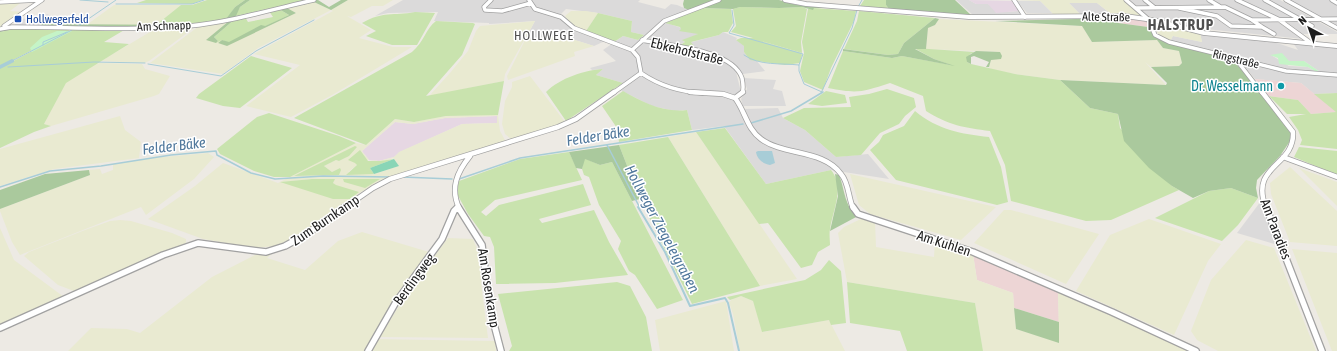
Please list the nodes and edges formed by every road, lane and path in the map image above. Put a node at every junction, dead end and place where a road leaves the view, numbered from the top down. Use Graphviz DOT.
graph roads {
  1 [pos="38,0"];
  2 [pos="42,0"];
  3 [pos="314,0"];
  4 [pos="491,0"];
  5 [pos="719,0"];
  6 [pos="785,0"];
  7 [pos="1014,0"];
  8 [pos="1126,0"];
  9 [pos="1145,0"];
  10 [pos="1208,0"];
  11 [pos="1237,0"];
  12 [pos="1265,0"];
  13 [pos="1286,0"];
  14 [pos="1332,0"];
  15 [pos="530,1"];
  16 [pos="0,2"];
  17 [pos="1337,4"];
  18 [pos="1219,6"];
  19 [pos="1136,8"];
  20 [pos="1157,8"];
  21 [pos="1179,8"];
  22 [pos="1206,9"];
  23 [pos="1217,16"];
  24 [pos="1025,17"];
  25 [pos="1300,18"];
  26 [pos="1318,18"];
  27 [pos="1148,19"];
  28 [pos="1278,19"];
  29 [pos="1337,19"];
  30 [pos="1252,20"];
  31 [pos="12,25"];
  32 [pos="1312,26"];
  33 [pos="1262,27"];
  34 [pos="1337,28"];
  35 [pos="0,29"];
  36 [pos="1274,34"];
  37 [pos="642,40"];
  38 [pos="1311,43"];
  39 [pos="1337,46"];
  40 [pos="631,49"];
  41 [pos="1239,60"];
  42 [pos="641,73"];
  43 [pos="1337,75"];
  44 [pos="735,98"];
  45 [pos="473,154"];
  46 [pos="1283,157"];
  47 [pos="455,159"];
  48 [pos="463,163"];
  49 [pos="1337,177"];
  50 [pos="458,207"];
  51 [pos="0,328"];
  52 [pos="368,351"];
  53 [pos="501,351"];
  54 [pos="1196,351"];
  55 [pos="1322,351"];
  1 -- 16 [label="street"];
  2 -- 31 [label="street"];
  3 -- 31 [label="street, Am Schnapp"];
  4 -- 15 [label="street"];
  5 -- 37 [label="street"];
  6 -- 24 [label="street, Alte Straße"];
  7 -- 24 [label="street"];
  8 -- 19 [label="street, Ringstraße"];
  9 -- 20 [label="street"];
  10 -- 18 [label="street"];
  11 -- 28 [label="street"];
  12 -- 25 [label="street"];
  13 -- 26 [label="street"];
  14 -- 17 [label="street"];
  15 -- 40 [label="street"];
  18 -- 22 [label="street"];
  18 -- 30 [label="street"];
  19 -- 20 [label="street"];
  19 -- 27 [label="street, Ringstraße"];
  20 -- 21 [label="street"];
  21 -- 22 [label="street"];
  21 -- 23 [label="street"];
  22 -- 23 [label="street"];
  23 -- 33 [label="street"];
  24 -- 27 [label="street, Alte Straße"];
  25 -- 26 [label="street"];
  25 -- 28 [label="street"];
  25 -- 32 [label="street"];
  26 -- 29 [label="street"];
  26 -- 34 [label="street"];
  27 -- 38 [label="street, Alte Straße"];
  27 -- 41 [label="street, Ringstraße"];
  28 -- 30 [label="street"];
  28 -- 38 [label="street"];
  30 -- 33 [label="street"];
  31 -- 35 [label="street, Am Schnapp"];
  33 -- 36 [label="street"];
  37 -- 40 [label="street"];
  37 -- 44 [label="street, Ebkehofstraße"];
  38 -- 39 [label="street, Alte Straße"];
  40 -- 42 [label="street, Ebkehofstraße"];
  41 -- 43 [label="street, Ringstraße"];
  41 -- 46 [label="street, Am Paradies"];
  42 -- 44 [label="street"];
  42 -- 45 [label="street, Zum Burnkamp"];
  44 -- 54 [label="street, Am Kuhlen"];
  45 -- 47 [label="street, Zum Burnkamp"];
  45 -- 48 [label="street, Am Rosenkamp"];
  46 -- 49 [label="street"];
  46 -- 55 [label="street, Am Paradies"];
  47 -- 48 [label="street"];
  47 -- 51 [label="street, Zum Burnkamp"];
  48 -- 50 [label="street, Am Rosenkamp"];
  50 -- 52 [label="street, Berdingweg"];
  50 -- 53 [label="street, Am Rosenkamp"];
}
